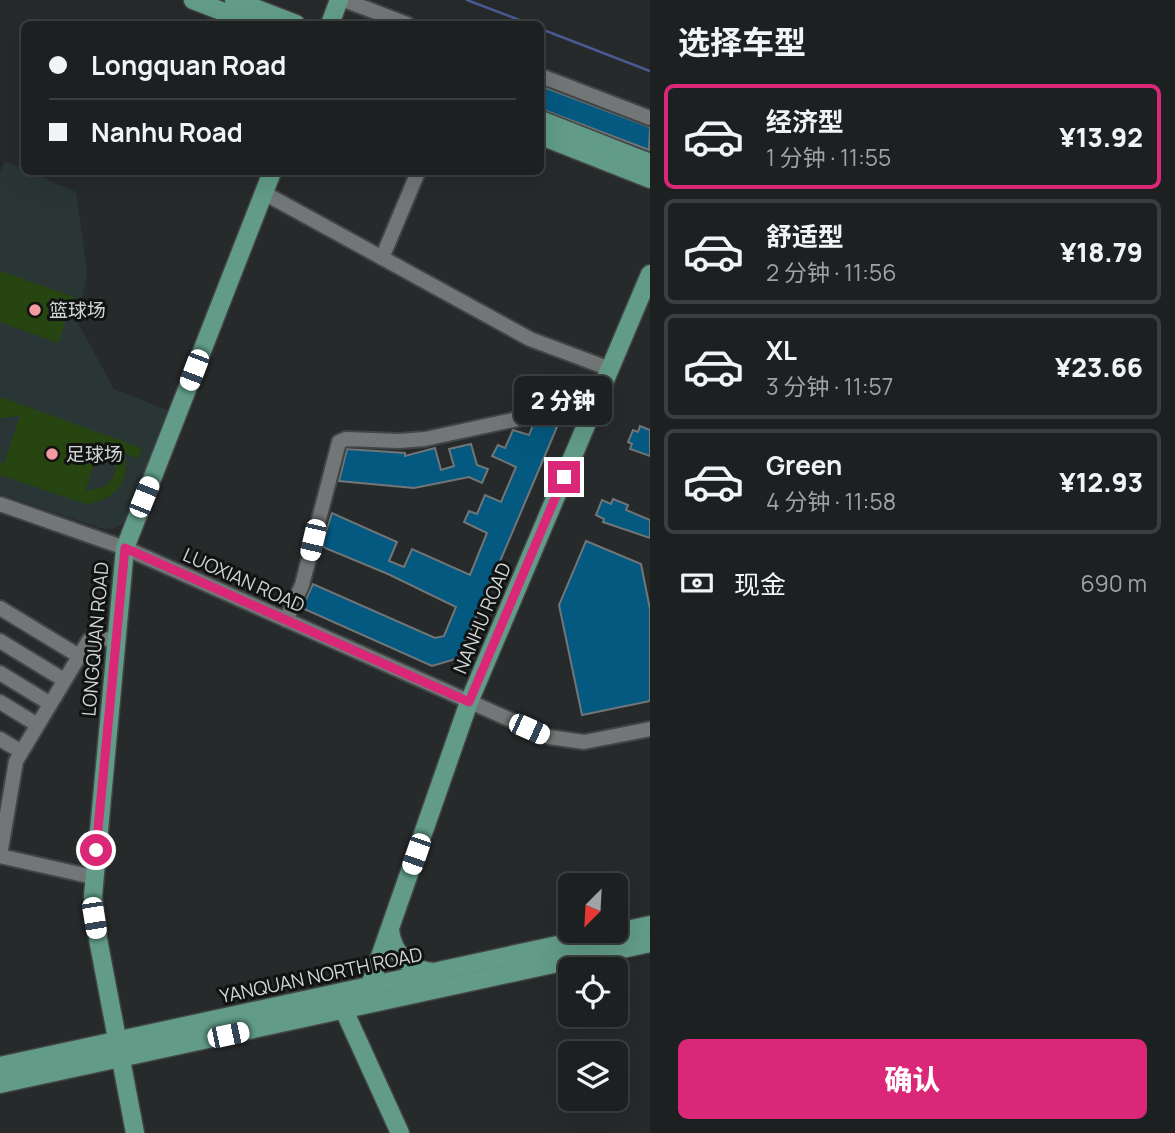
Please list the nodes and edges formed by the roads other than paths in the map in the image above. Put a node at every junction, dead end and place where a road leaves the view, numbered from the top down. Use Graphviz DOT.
graph roads {
  1 [pos="192,0"];
  2 [pos="234,0"];
  3 [pos="342,0"];
  4 [pos="247,21"];
  5 [pos="288,21"];
  6 [pos="332,21"];
  7 [pos="399,21"];
  8 [pos="544,77"];
  9 [pos="650,118"];
  10 [pos="544,121"];
  11 [pos="544,137"];
  12 [pos="650,163"];
  13 [pos="271,175"];
  14 [pos="417,175"];
  15 [pos="650,179"];
  16 [pos="264,193"];
  17 [pos="382,258"];
  18 [pos="650,274"];
  19 [pos="610,369"];
  20 [pos="596,402"];
  21 [pos="0,504"];
  22 [pos="125,548"];
  23 [pos="0,608"];
  24 [pos="286,620"];
  25 [pos="116,639"];
  26 [pos="0,641"];
  27 [pos="79,656"];
  28 [pos="0,673"];
  29 [pos="64,680"];
  30 [pos="0,702"];
  31 [pos="469,702"];
  32 [pos="49,703"];
  33 [pos="36,724"];
  34 [pos="650,729"];
  35 [pos="0,739"];
  36 [pos="20,751"];
  37 [pos="5,777"];
  38 [pos="0,855"];
  39 [pos="93,877"];
  40 [pos="650,925"];
  41 [pos="390,930"];
  42 [pos="650,943"];
  43 [pos="432,972"];
  44 [pos="370,986"];
  45 [pos="339,1011"];
  46 [pos="119,1049"];
  47 [pos="0,1066"];
  48 [pos="0,1084"];
  49 [pos="135,1133"];
  50 [pos="389,1133"];
  51 [pos="400,1133"];
  1 -- 4 [label="main road"];
  2 -- 5 [label="main road"];
  3 -- 6 [label="main road"];
  3 -- 7 [label="street"];
  8 -- 9 [label="street"];
  10 -- 12 [label="main road"];
  11 -- 15 [label="main road"];
  13 -- 16 [label="main road, LONGQUAN ROAD"];
  14 -- 17 [label="street"];
  16 -- 17 [label="street"];
  16 -- 22 [label="main road, LONGQUAN ROAD"];
  17 -- 19 [label="street"];
  18 -- 19 [label="main road, NANHU ROAD"];
  19 -- 20 [label="main road, NANHU ROAD"];
  20 -- 24 [label="street"];
  20 -- 31 [label="main road, NANHU ROAD"];
  21 -- 22 [label="street, LUOXIAN ROAD"];
  22 -- 24 [label="street, LUOXIAN ROAD"];
  22 -- 25 [label="main road, LONGQUAN ROAD"];
  23 -- 27 [label="street"];
  24 -- 31 [label="street, LUOXIAN ROAD"];
  25 -- 27 [label="street"];
  25 -- 39 [label="main road, LONGQUAN ROAD"];
  26 -- 29 [label="street"];
  27 -- 29 [label="street"];
  28 -- 32 [label="street"];
  29 -- 32 [label="street"];
  30 -- 33 [label="street"];
  31 -- 34 [label="street, LUOXIAN ROAD"];
  31 -- 41 [label="main road, NANHU ROAD"];
  32 -- 33 [label="street"];
  33 -- 36 [label="street"];
  35 -- 36 [label="street"];
  36 -- 37 [label="street"];
  37 -- 38 [label="street"];
  38 -- 39 [label="street"];
  39 -- 46 [label="main road, LONGQUAN ROAD"];
  40 -- 43 [label="main road, YANQUAN NORTH ROAD"];
  41 -- 43 [label="main road"];
  41 -- 44 [label="main road, NANHU ROAD"];
  42 -- 45 [label="main road, YANQUAN NORTH ROAD"];
  43 -- 44 [label="main road, YANQUAN NORTH ROAD"];
  44 -- 45 [label="main road"];
  44 -- 46 [label="main road, YANQUAN NORTH ROAD"];
  45 -- 46 [label="main road, YANQUAN NORTH ROAD"];
  45 -- 50 [label="main road"];
  45 -- 51 [label="main road"];
  46 -- 47 [label="main road, YANQUAN NORTH ROAD"];
  46 -- 48 [label="main road, YANQUAN NORTH ROAD"];
  46 -- 49 [label="main road, LONGQUAN ROAD"];
}
